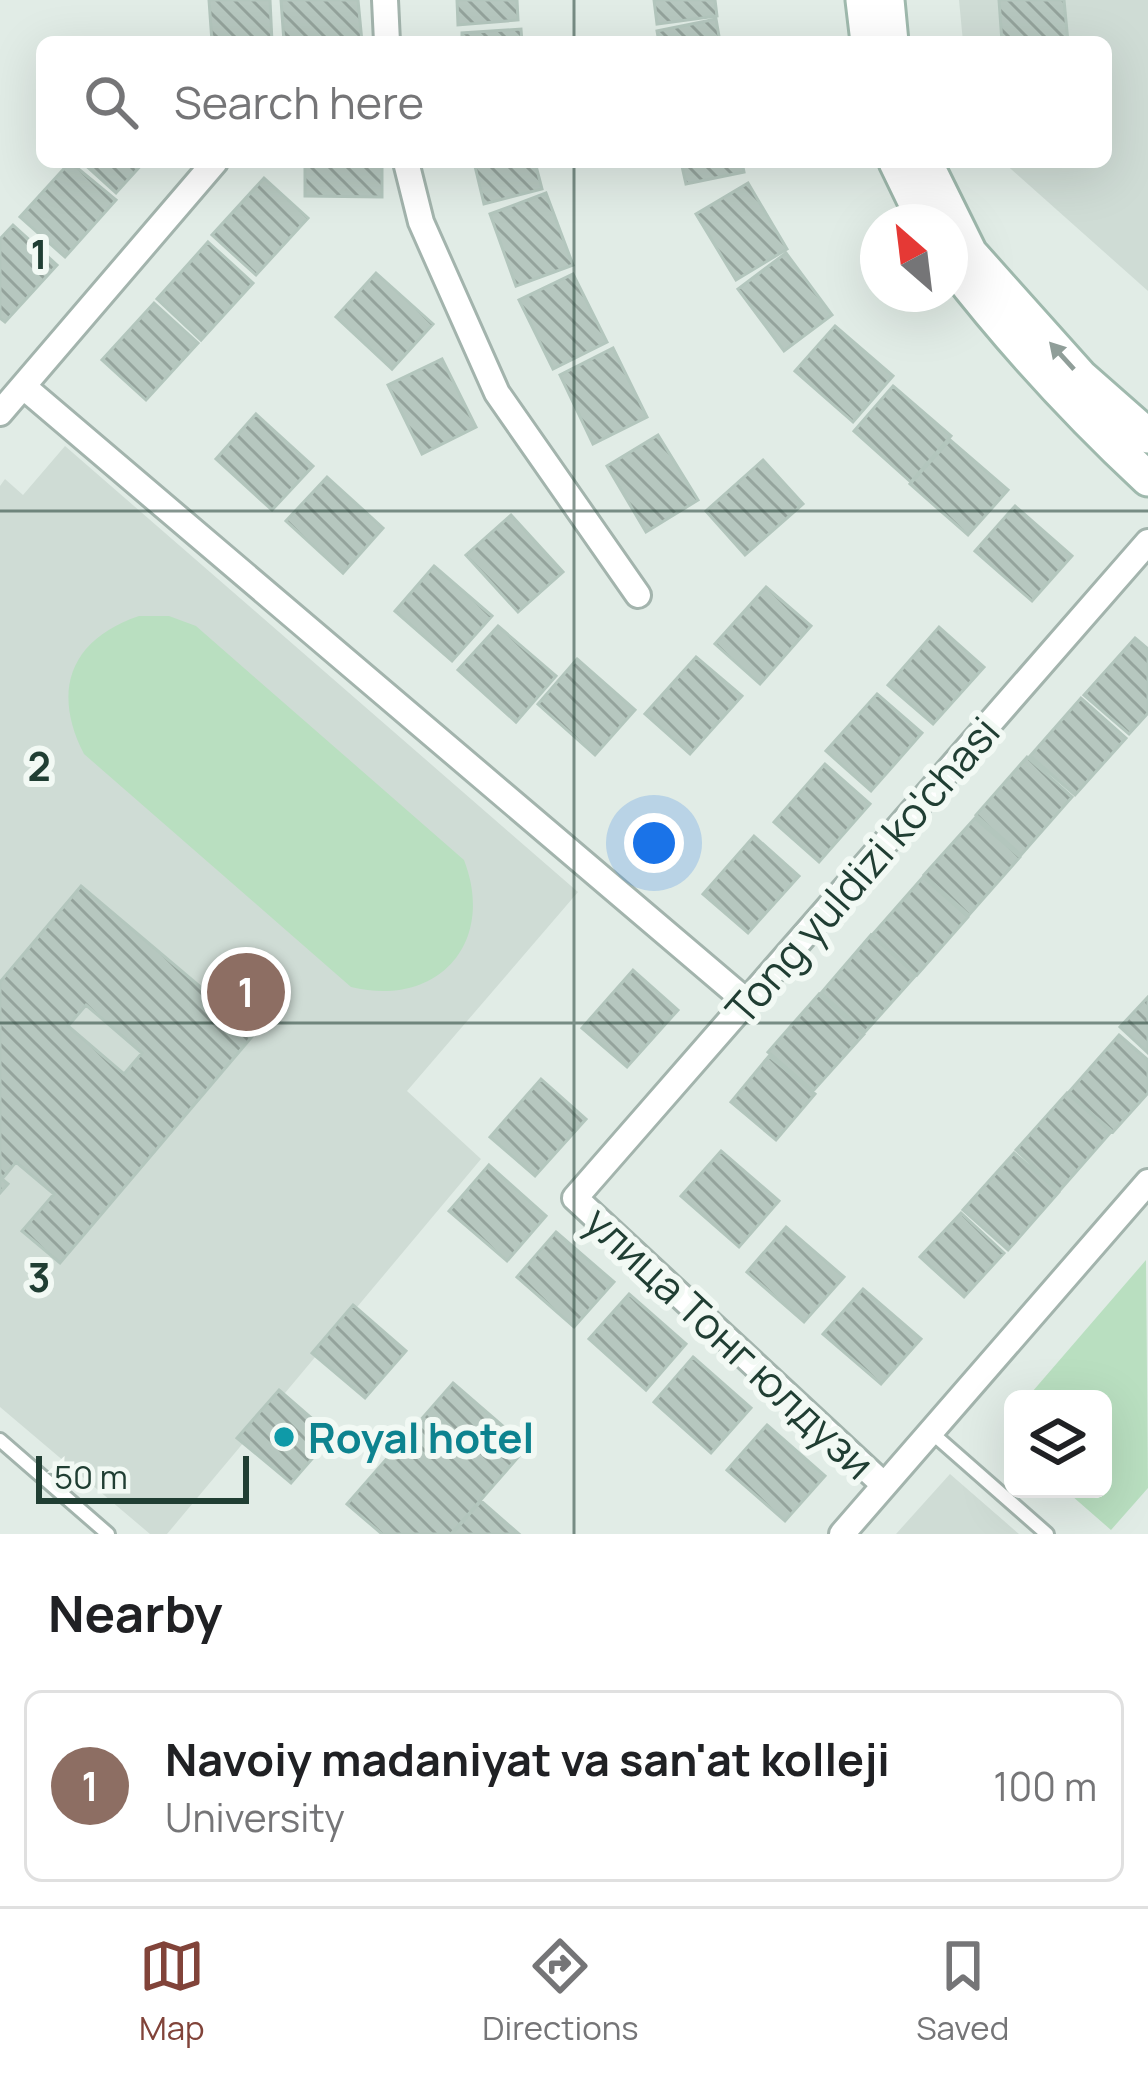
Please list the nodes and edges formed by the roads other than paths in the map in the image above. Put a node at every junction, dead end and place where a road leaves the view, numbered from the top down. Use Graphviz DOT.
graph roads {
  1 [pos="385,0"];
  2 [pos="863,0"];
  3 [pos="886,0"];
  4 [pos="387,36"];
  5 [pos="867,36"];
  6 [pos="890,36"];
  7 [pos="210,168"];
  8 [pos="408,168"];
  9 [pos="899,168"];
  10 [pos="929,168"];
  11 [pos="916,204"];
  12 [pos="968,285"];
  13 [pos="24,387"];
  14 [pos="0,413"];
  15 [pos="1148,436"];
  16 [pos="1148,479"];
  17 [pos="1148,542"];
  18 [pos="638,596"];
  19 [pos="747,1001"];
  20 [pos="1148,1182"];
  21 [pos="575,1198"];
  22 [pos="932,1433"];
  23 [pos="0,1440"];
  24 [pos="884,1485"];
  25 [pos="108,1534"];
  26 [pos="842,1534"];
  27 [pos="1046,1534"];
  1 -- 4 [label="street"];
  2 -- 5 [label="main road"];
  3 -- 6 [label="main road"];
  7 -- 13 [label="street"];
  8 -- 18 [label="street"];
  9 -- 11 [label="main road"];
  15 -- 10 [label="main road, one-way"];
  12 -- 16 [label="main road"];
  13 -- 14 [label="street"];
  13 -- 19 [label="street"];
  17 -- 19 [label="street, Tong yuldizi ko'chasi"];
  19 -- 21 [label="street, Tong yuldizi ko'chasi"];
  20 -- 22 [label="street"];
  21 -- 24 [label="street, улица Тонг юлдузи"];
  22 -- 24 [label="street"];
  22 -- 27 [label="lane"];
  23 -- 25 [label="lane"];
  24 -- 26 [label="street"];
}
